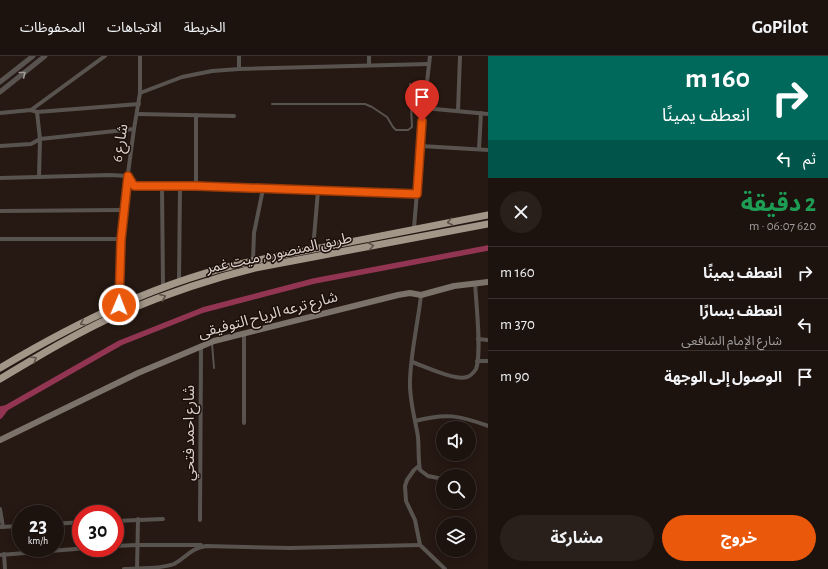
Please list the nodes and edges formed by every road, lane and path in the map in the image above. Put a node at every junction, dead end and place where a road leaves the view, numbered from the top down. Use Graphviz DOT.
graph roads {
  1 [pos="33,56"];
  2 [pos="45,56"];
  3 [pos="106,56"];
  4 [pos="140,56"];
  5 [pos="239,56"];
  6 [pos="369,56"];
  7 [pos="430,56"];
  8 [pos="460,56"];
  9 [pos="429,64"];
  10 [pos="369,66"];
  11 [pos="239,69"];
  12 [pos="0,82"];
  13 [pos="410,84"];
  14 [pos="0,92"];
  15 [pos="140,93"];
  16 [pos="411,101"];
  17 [pos="424,102"];
  18 [pos="139,104"];
  19 [pos="272,104"];
  20 [pos="424,108"];
  21 [pos="31,110"];
  22 [pos="458,111"];
  23 [pos="36,112"];
  24 [pos="0,113"];
  25 [pos="481,113"];
  26 [pos="137,114"];
  27 [pos="488,114"];
  28 [pos="196,115"];
  29 [pos="234,116"];
  30 [pos="134,129"];
  31 [pos="40,139"];
  32 [pos="0,146"];
  33 [pos="421,146"];
  34 [pos="479,149"];
  35 [pos="488,150"];
  36 [pos="128,176"];
  37 [pos="39,177"];
  38 [pos="0,178"];
  39 [pos="162,186"];
  40 [pos="180,186"];
  41 [pos="196,186"];
  42 [pos="263,189"];
  43 [pos="318,191"];
  44 [pos="417,194"];
  45 [pos="123,210"];
  46 [pos="0,211"];
  47 [pos="488,215"];
  48 [pos="488,224"];
  49 [pos="414,228"];
  50 [pos="0,239"];
  51 [pos="121,240"];
  52 [pos="313,249"];
  53 [pos="253,260"];
  54 [pos="179,282"];
  55 [pos="488,282"];
  56 [pos="475,283"];
  57 [pos="163,287"];
  58 [pos="421,295"];
  59 [pos="119,305"];
  60 [pos="122,313"];
  61 [pos="244,333"];
  62 [pos="478,339"];
  63 [pos="488,340"];
  64 [pos="212,342"];
  65 [pos="201,346"];
  66 [pos="478,361"];
  67 [pos="488,361"];
  68 [pos="412,362"];
  69 [pos="0,368"];
  70 [pos="214,368"];
  71 [pos="0,379"];
  72 [pos="415,421"];
  73 [pos="244,422"];
  74 [pos="488,426"];
  75 [pos="0,440"];
  76 [pos="419,466"];
  77 [pos="436,477"];
  78 [pos="0,509"];
  79 [pos="138,519"];
  80 [pos="163,519"];
  81 [pos="124,520"];
  82 [pos="200,520"];
  83 [pos="12,526"];
  84 [pos="1,527"];
  85 [pos="137,545"];
  86 [pos="420,545"];
  87 [pos="124,546"];
  88 [pos="206,546"];
  89 [pos="72,549"];
  90 [pos="2,555"];
  91 [pos="5,569"];
  92 [pos="124,569"];
  93 [pos="137,569"];
  94 [pos="444,569"];
  1 -- 12 [label="street"];
  14 -- 2 [label="street, one-way"];
  3 -- 21 [label="street"];
  4 -- 15 [label="street, شارع 6"];
  5 -- 11 [label="street"];
  6 -- 10 [label="street"];
  7 -- 9 [label="street"];
  8 -- 22 [label="street"];
  9 -- 10 [label="street"];
  9 -- 17 [label="street"];
  10 -- 11 [label="street"];
  11 -- 15 [label="street"];
  13 -- 16 [label="lane"];
  15 -- 18 [label="street, شارع 6"];
  16 -- 17 [label="lane"];
  16 -- 19 [label="lane"];
  17 -- 20 [label="street"];
  18 -- 23 [label="street"];
  18 -- 26 [label="street, شارع 6"];
  20 -- 22 [label="street"];
  20 -- 33 [label="street"];
  21 -- 23 [label="street"];
  21 -- 24 [label="street"];
  22 -- 25 [label="street"];
  23 -- 31 [label="street"];
  25 -- 27 [label="street"];
  25 -- 34 [label="street"];
  26 -- 28 [label="street"];
  26 -- 30 [label="street, شارع 6"];
  28 -- 29 [label="street"];
  28 -- 41 [label="street"];
  30 -- 31 [label="street"];
  30 -- 36 [label="street, شارع 6"];
  31 -- 32 [label="street"];
  31 -- 37 [label="street"];
  33 -- 34 [label="street"];
  33 -- 44 [label="street"];
  34 -- 35 [label="street"];
  36 -- 37 [label="street"];
  36 -- 39 [label="street"];
  36 -- 45 [label="street, شارع 6"];
  37 -- 38 [label="street"];
  39 -- 40 [label="street"];
  39 -- 57 [label="street"];
  40 -- 41 [label="street"];
  40 -- 54 [label="street"];
  41 -- 42 [label="street"];
  42 -- 43 [label="street"];
  42 -- 53 [label="street"];
  43 -- 44 [label="street"];
  43 -- 52 [label="street"];
  44 -- 49 [label="street"];
  45 -- 46 [label="street"];
  45 -- 51 [label="street, شارع 6"];
  47 -- 49 [label="highway, طريق المنصوره, ميت غمر, one-way"];
  60 -- 48 [label="highway, طريق المنصوره, ميت غمر, one-way"];
  49 -- 52 [label="highway, طريق المنصوره, ميت غمر"];
  50 -- 51 [label="street"];
  51 -- 59 [label="street, شارع 6"];
  52 -- 53 [label="highway, طريق المنصوره, ميت غمر"];
  53 -- 54 [label="highway, طريق المنصوره, ميت غمر"];
  54 -- 57 [label="highway, طريق المنصوره, ميت غمر"];
  55 -- 56 [label="main road, شارع ترعه الرياح التوفيقى"];
  56 -- 58 [label="main road, شارع ترعه الرياح التوفيقى"];
  56 -- 62 [label="street"];
  57 -- 59 [label="highway, طريق المنصوره, ميت غمر"];
  58 -- 61 [label="main road, شارع ترعه الرياح التوفيقى"];
  58 -- 68 [label="street"];
  59 -- 60 [label="highway"];
  59 -- 69 [label="highway, طريق المنصوره, ميت غمر, one-way"];
  71 -- 60 [label="highway, طريق المنصوره, ميت غمر, one-way"];
  61 -- 64 [label="main road, شارع ترعه الرياح التوفيقى"];
  61 -- 73 [label="street"];
  62 -- 63 [label="street"];
  62 -- 66 [label="street"];
  64 -- 65 [label="main road, شارع ترعه الرياح التوفيقى"];
  64 -- 70 [label="lane"];
  65 -- 75 [label="main road, شارع ترعه الرياح التوفيقى"];
  65 -- 82 [label="street, شارع احمد فتحي"];
  66 -- 67 [label="street"];
  66 -- 68 [label="street"];
  68 -- 72 [label="street"];
  72 -- 74 [label="street"];
  72 -- 76 [label="street"];
  76 -- 77 [label="street"];
  76 -- 86 [label="street"];
  78 -- 84 [label="street"];
  79 -- 80 [label="street"];
  79 -- 81 [label="street"];
  79 -- 85 [label="street"];
  83 -- 84 [label="street"];
  85 -- 87 [label="street"];
  85 -- 88 [label="street"];
  85 -- 93 [label="street"];
  86 -- 88 [label="street"];
  86 -- 94 [label="street"];
  88 -- 93 [label="street"];
  89 -- 90 [label="street"];
  90 -- 91 [label="street"];
  92 -- 93 [label="street"];
}
